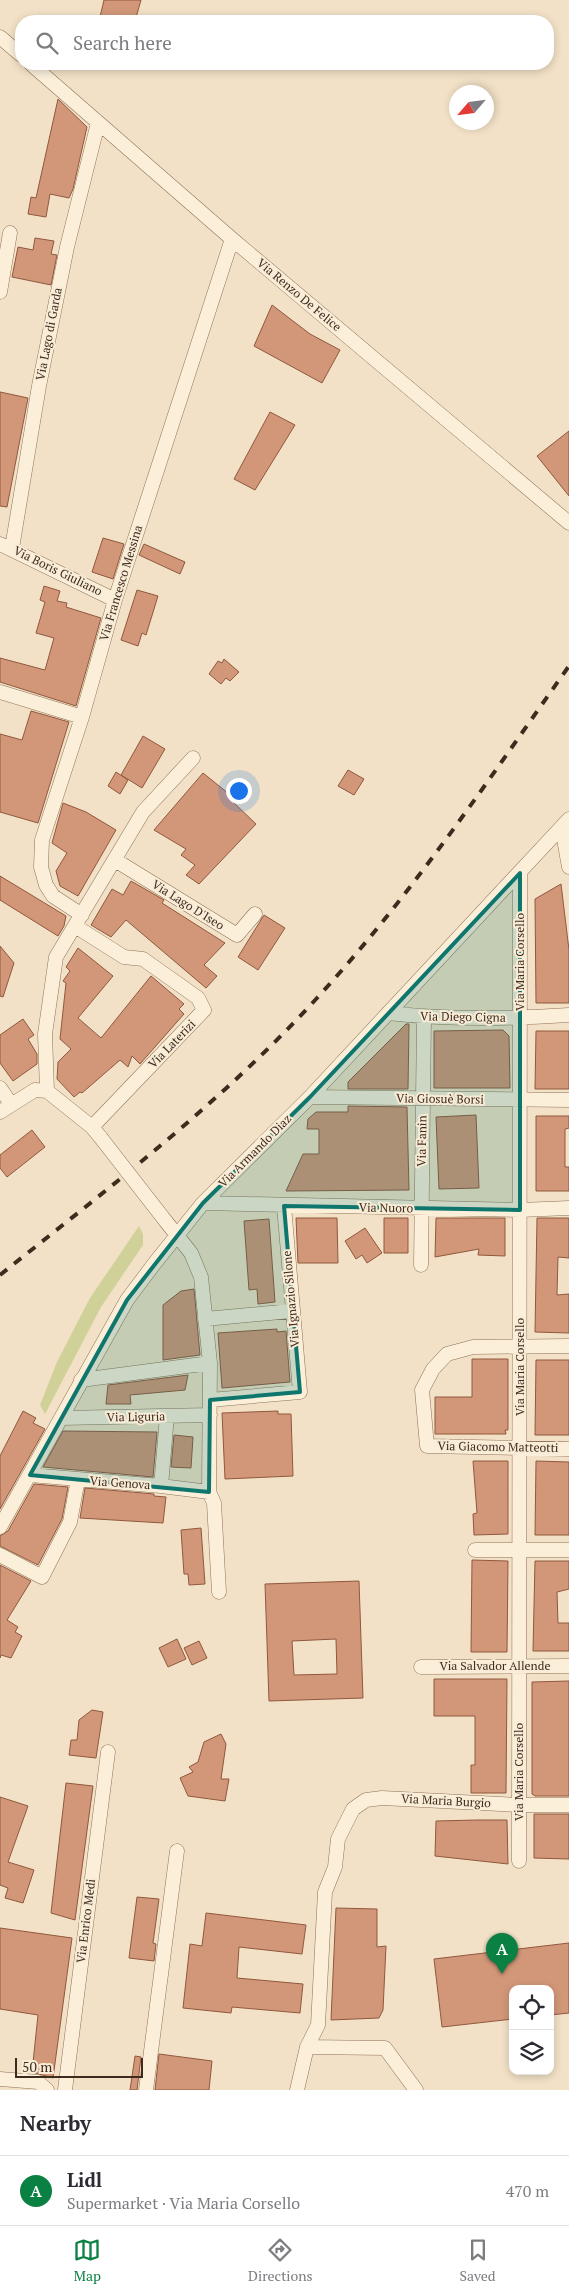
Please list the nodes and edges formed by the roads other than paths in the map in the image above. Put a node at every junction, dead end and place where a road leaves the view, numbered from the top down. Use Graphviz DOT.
graph roads {
  1 [pos="0,37"];
  2 [pos="15,50"];
  3 [pos="38,70"];
  4 [pos="98,122"];
  5 [pos="10,233"];
  6 [pos="232,239"];
  7 [pos="0,292"];
  8 [pos="569,523"];
  9 [pos="6,546"];
  10 [pos="115,600"];
  11 [pos="0,692"];
  12 [pos="82,717"];
  13 [pos="193,758"];
  14 [pos="566,823"];
  15 [pos="115,860"];
  16 [pos="569,866"];
  17 [pos="520,873"];
  18 [pos="255,914"];
  19 [pos="78,920"];
  20 [pos="388,1013"];
  21 [pos="569,1015"];
  22 [pos="424,1017"];
  23 [pos="520,1018"];
  24 [pos="0,1088"];
  25 [pos="47,1091"];
  26 [pos="310,1097"];
  27 [pos="423,1098"];
  28 [pos="520,1100"];
  29 [pos="569,1100"];
  30 [pos="6,1108"];
  31 [pos="92,1127"];
  32 [pos="203,1203"];
  33 [pos="284,1206"];
  34 [pos="421,1208"];
  35 [pos="569,1208"];
  36 [pos="520,1210"];
  37 [pos="178,1237"];
  38 [pos="422,1265"];
  39 [pos="291,1311"];
  40 [pos="205,1319"];
  41 [pos="569,1346"];
  42 [pos="520,1347"];
  43 [pos="210,1364"];
  44 [pos="81,1380"];
  45 [pos="210,1400"];
  46 [pos="167,1416"];
  47 [pos="210,1416"];
  48 [pos="61,1418"];
  49 [pos="520,1448"];
  50 [pos="569,1449"];
  51 [pos="30,1475"];
  52 [pos="78,1479"];
  53 [pos="161,1486"];
  54 [pos="209,1492"];
  55 [pos="0,1527"];
  56 [pos="475,1550"];
  57 [pos="519,1550"];
  58 [pos="569,1550"];
  59 [pos="0,1555"];
  60 [pos="219,1592"];
  61 [pos="569,1666"];
  62 [pos="421,1667"];
  63 [pos="519,1667"];
  64 [pos="108,1752"];
  65 [pos="519,1805"];
  66 [pos="569,1805"];
  67 [pos="177,1851"];
  68 [pos="519,1861"];
  69 [pos="307,2047"];
  70 [pos="0,2079"];
  71 [pos="48,2090"];
  72 [pos="65,2090"];
  73 [pos="146,2090"];
  74 [pos="297,2090"];
  75 [pos="416,2090"];
  1 -- 2 [label="street"];
  3 -- 4 [label="street, Via Renzo De Felice"];
  4 -- 6 [label="street, Via Renzo De Felice"];
  4 -- 9 [label="street, Via Lago di Garda"];
  5 -- 7 [label="street"];
  6 -- 8 [label="street, Via Renzo De Felice"];
  6 -- 10 [label="street, Via Francesco Messina"];
  9 -- 10 [label="street, Via Boris Giuliano"];
  10 -- 12 [label="street, Via Francesco Messina"];
  11 -- 12 [label="street"];
  12 -- 19 [label="street, Via Francesco Messina"];
  13 -- 15 [label="street"];
  14 -- 16 [label="street"];
  14 -- 17 [label="street, Via Armando Diaz"];
  15 -- 18 [label="street, Via Lago D'Iseo"];
  15 -- 19 [label="street"];
  17 -- 20 [label="street, Via Armando Diaz"];
  17 -- 23 [label="street, Via Maria Corsello"];
  19 -- 25 [label="street"];
  19 -- 31 [label="street, Via Laterizi"];
  20 -- 22 [label="street, Via Diego Cigna"];
  20 -- 26 [label="street, Via Armando Diaz"];
  21 -- 23 [label="street, Via Diego Cigna"];
  22 -- 23 [label="street, Via Diego Cigna"];
  22 -- 27 [label="street, Via Fanin"];
  23 -- 28 [label="street, Via Maria Corsello"];
  24 -- 30 [label="street"];
  25 -- 30 [label="street"];
  25 -- 31 [label="street"];
  26 -- 27 [label="street, Via Giosuè Borsi"];
  26 -- 32 [label="street, Via Armando Diaz"];
  27 -- 28 [label="street, Via Giosuè Borsi"];
  27 -- 34 [label="street, Via Fanin"];
  28 -- 29 [label="street, Via Giosuè Borsi"];
  28 -- 36 [label="street, Via Maria Corsello"];
  31 -- 37 [label="street, bridge"];
  32 -- 33 [label="street, Via Nuoro"];
  32 -- 37 [label="street, Via Armando Diaz"];
  33 -- 34 [label="street, Via Nuoro"];
  33 -- 39 [label="street, Via Ignazio Silone"];
  34 -- 36 [label="street, Via Nuoro"];
  34 -- 38 [label="street, Via Fanin"];
  35 -- 36 [label="street, Via Nuoro"];
  36 -- 42 [label="street, Via Maria Corsello"];
  37 -- 40 [label="street"];
  37 -- 44 [label="street, Via Armando Diaz"];
  39 -- 40 [label="street"];
  39 -- 45 [label="street, Via Ignazio Silone"];
  40 -- 43 [label="street"];
  41 -- 42 [label="street"];
  42 -- 49 [label="street, Via Maria Corsello"];
  42 -- 49 [label="street, Via Giacomo Matteotti"];
  43 -- 44 [label="street"];
  43 -- 45 [label="street"];
  44 -- 48 [label="street, Via Armando Diaz"];
  45 -- 47 [label="street"];
  46 -- 47 [label="street, Via Liguria"];
  46 -- 48 [label="street, Via Liguria"];
  46 -- 53 [label="street"];
  47 -- 54 [label="street"];
  48 -- 51 [label="street, Via Armando Diaz"];
  49 -- 50 [label="street, Via Giacomo Matteotti"];
  49 -- 57 [label="street, Via Maria Corsello"];
  51 -- 52 [label="street, Via Genova"];
  51 -- 55 [label="street, Via Armando Diaz"];
  52 -- 53 [label="street, Via Genova"];
  52 -- 59 [label="street"];
  53 -- 54 [label="street, Via Genova"];
  54 -- 60 [label="street"];
  56 -- 57 [label="street"];
  57 -- 58 [label="street"];
  57 -- 63 [label="street, Via Maria Corsello"];
  61 -- 63 [label="street, Via Salvador Allende"];
  62 -- 63 [label="street, Via Salvador Allende"];
  63 -- 65 [label="street, Via Maria Corsello"];
  64 -- 72 [label="street, Via Enrico Medi"];
  65 -- 66 [label="street, Via Maria Burgio"];
  65 -- 68 [label="street, Via Maria Corsello"];
  65 -- 69 [label="street, Via Maria Burgio"];
  67 -- 73 [label="street"];
  69 -- 74 [label="street"];
  69 -- 75 [label="street"];
  70 -- 71 [label="street"];
}
